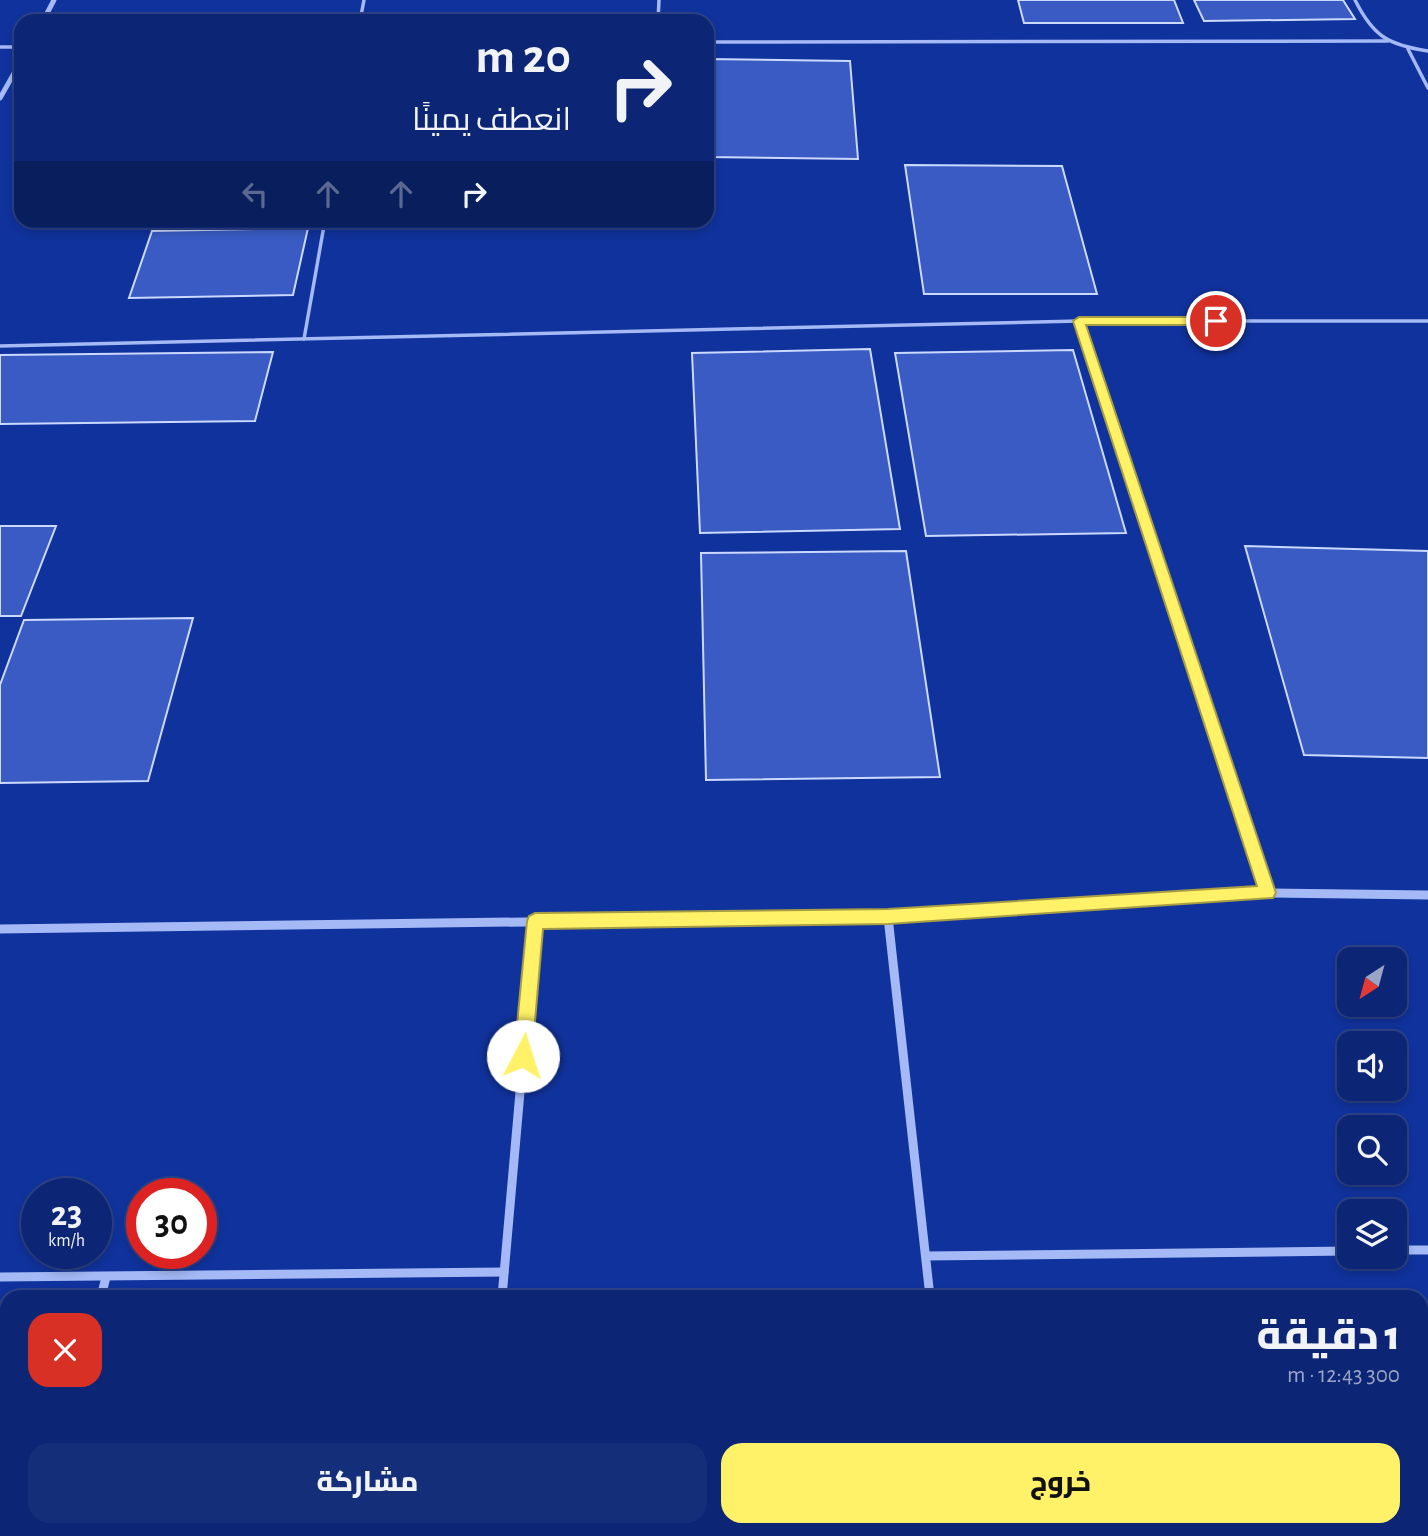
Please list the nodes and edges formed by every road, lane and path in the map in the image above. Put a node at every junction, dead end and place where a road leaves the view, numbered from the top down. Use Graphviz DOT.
graph roads {
  1 [pos="1355,0"];
  2 [pos="1388,41"];
  3 [pos="714,42"];
  4 [pos="1408,49"];
  5 [pos="1428,51"];
  6 [pos="14,73"];
  7 [pos="1428,88"];
  8 [pos="0,97"];
  9 [pos="324,228"];
  10 [pos="1079,321"];
  11 [pos="1428,321"];
  12 [pos="304,339"];
  13 [pos="0,346"];
  14 [pos="1267,893"];
  15 [pos="1428,895"];
  16 [pos="888,917"];
  17 [pos="535,921"];
  18 [pos="0,929"];
  19 [pos="1407,1250"];
  20 [pos="1428,1250"];
  21 [pos="1337,1251"];
  22 [pos="926,1256"];
  23 [pos="504,1272"];
  24 [pos="0,1277"];
  25 [pos="106,1277"];
  26 [pos="103,1290"];
  27 [pos="503,1290"];
  28 [pos="929,1290"];
  1 -- 2 [label="lane"];
  2 -- 3 [label="lane"];
  2 -- 4 [label="lane"];
  4 -- 5 [label="lane"];
  4 -- 7 [label="lane"];
  6 -- 8 [label="street"];
  9 -- 12 [label="lane"];
  10 -- 11 [label="lane"];
  10 -- 12 [label="lane"];
  10 -- 14 [label="lane"];
  12 -- 13 [label="lane"];
  14 -- 15 [label="street"];
  14 -- 16 [label="street"];
  16 -- 17 [label="street"];
  16 -- 22 [label="street"];
  17 -- 18 [label="street"];
  17 -- 23 [label="street"];
  19 -- 20 [label="street"];
  21 -- 22 [label="street"];
  22 -- 28 [label="street"];
  23 -- 25 [label="street"];
  23 -- 27 [label="street"];
  24 -- 25 [label="street"];
  25 -- 26 [label="street"];
}
